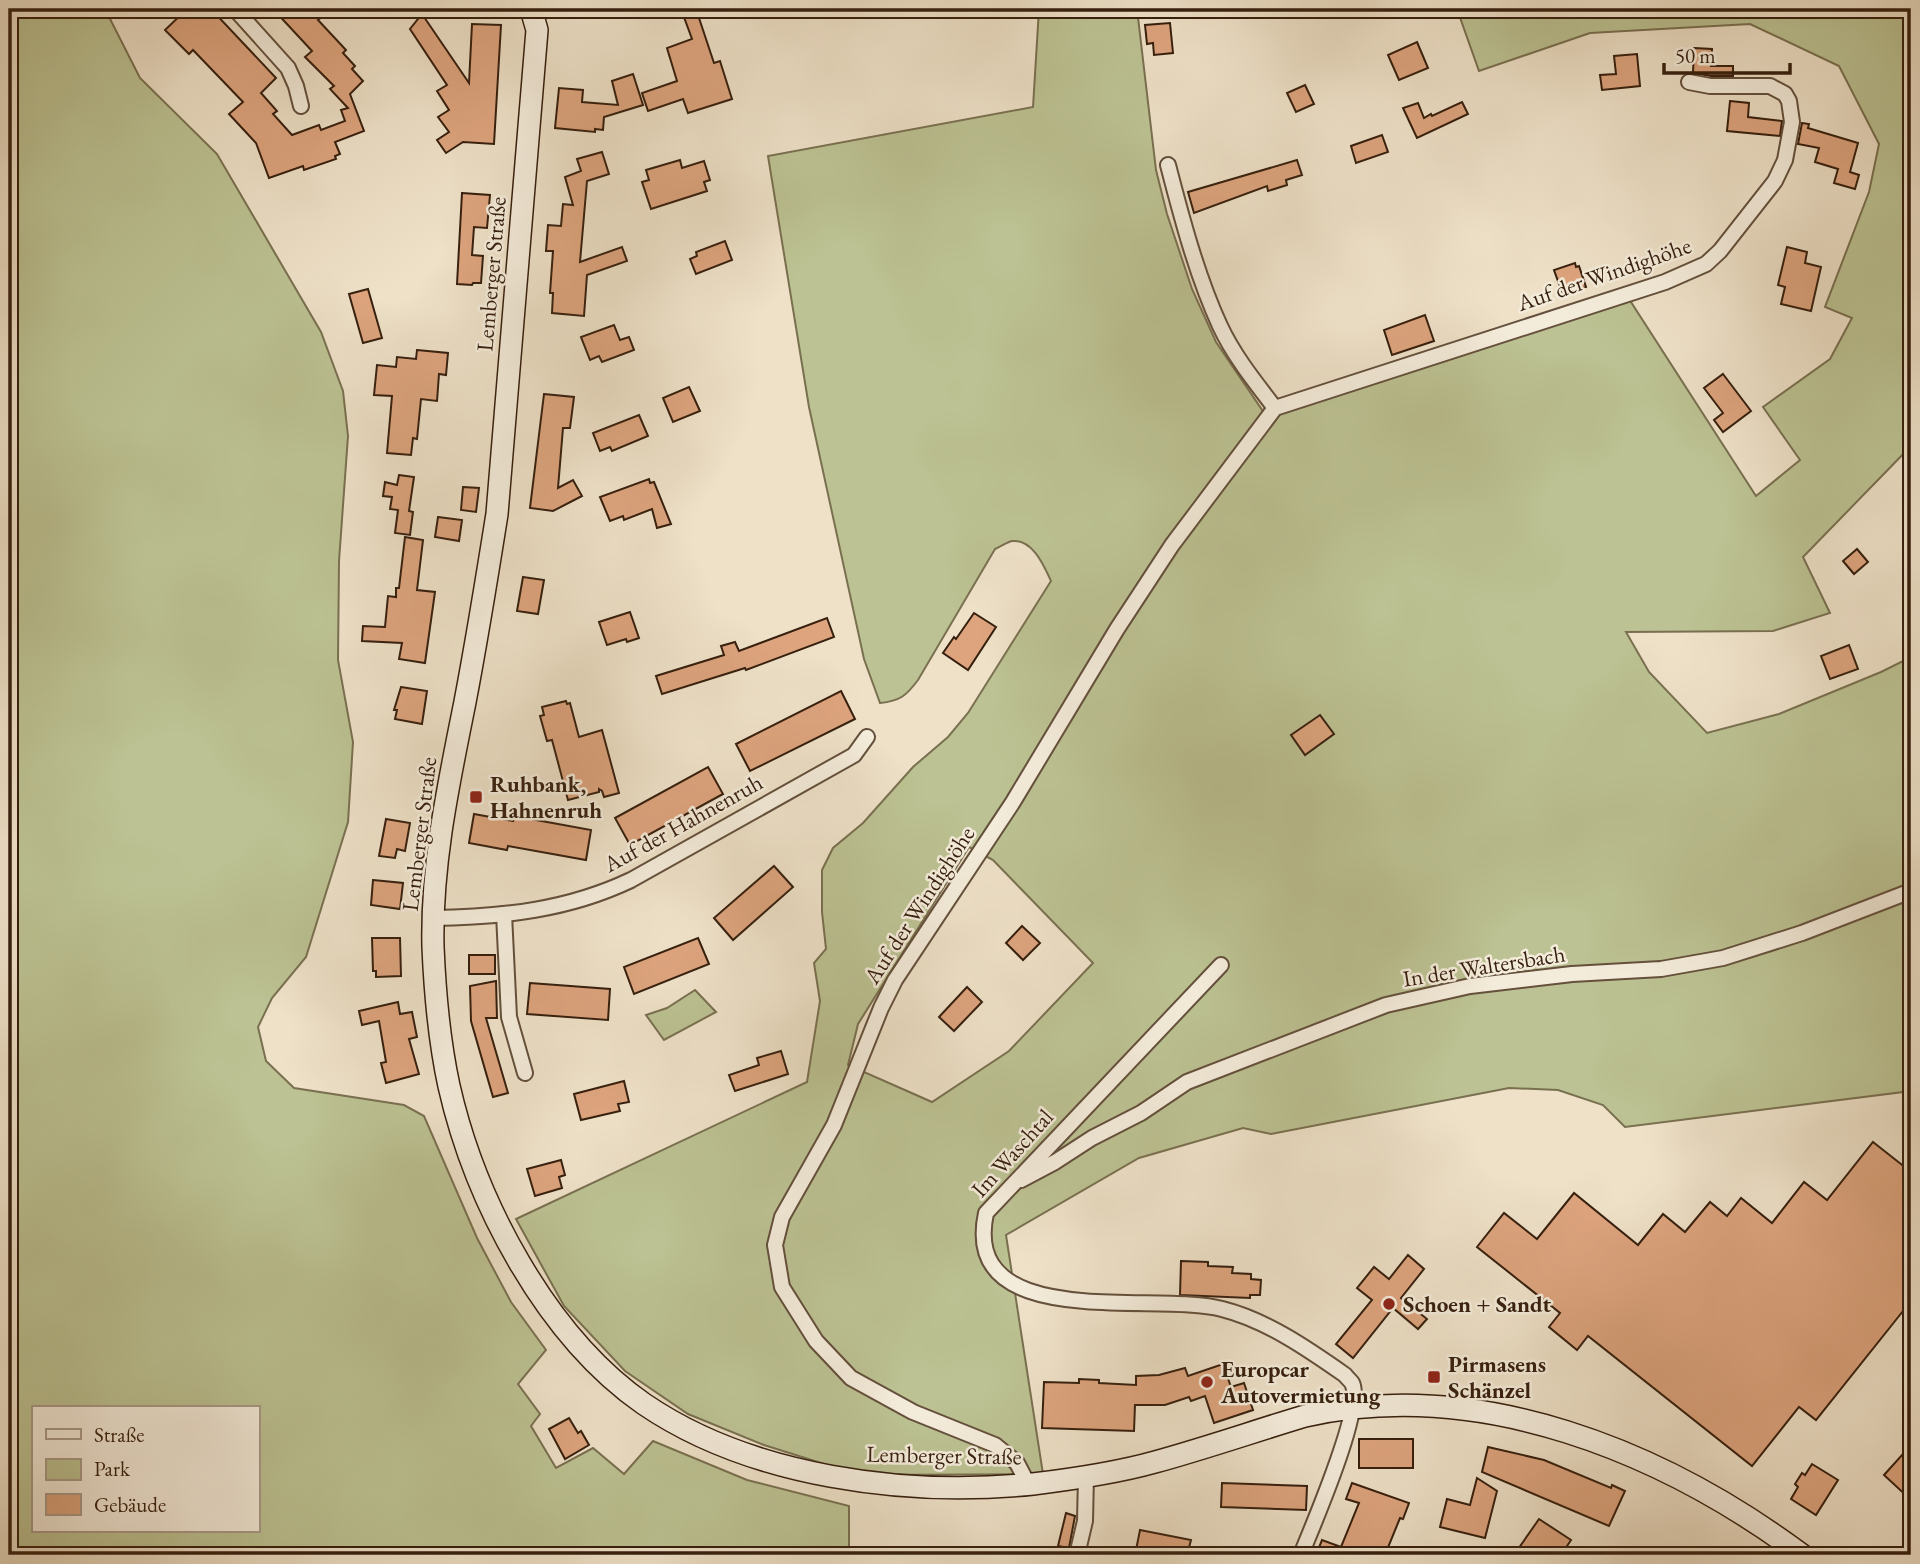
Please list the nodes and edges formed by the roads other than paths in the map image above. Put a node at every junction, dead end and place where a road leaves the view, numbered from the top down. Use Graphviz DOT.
graph roads {
  1 [pos="235,9"];
  2 [pos="531,9"];
  3 [pos="1689,82"];
  4 [pos="301,106"];
  5 [pos="1168,165"];
  6 [pos="1275,408"];
  7 [pos="867,737"];
  8 [pos="1911,891"];
  9 [pos="504,914"];
  10 [pos="433,918"];
  11 [pos="1221,965"];
  12 [pos="525,1073"];
  13 [pos="1010,1186"];
  14 [pos="1353,1407"];
  15 [pos="1086,1476"];
  16 [pos="1028,1484"];
  17 [pos="1077,1555"];
  18 [pos="1301,1555"];
  19 [pos="1802,1555"];
  1 -- 4 [label="street"];
  2 -- 10 [label="main road, Lemberger Straße"];
  3 -- 6 [label="street, Auf der Windighöhe"];
  5 -- 6 [label="street"];
  6 -- 16 [label="street, Auf der Windighöhe"];
  7 -- 9 [label="street, Auf der Hahnenruh"];
  8 -- 13 [label="street, In der Waltersbach"];
  9 -- 10 [label="street, Auf der Hahnenruh"];
  9 -- 12 [label="street"];
  10 -- 16 [label="main road, Lemberger Straße"];
  11 -- 13 [label="street, Im Waschtal"];
  13 -- 14 [label="street, Im Waschtal"];
  14 -- 15 [label="main road, Lemberger Straße"];
  14 -- 18 [label="street"];
  14 -- 19 [label="main road, Lemberger Straße"];
  15 -- 16 [label="main road, Lemberger Straße"];
  15 -- 17 [label="street"];
}
